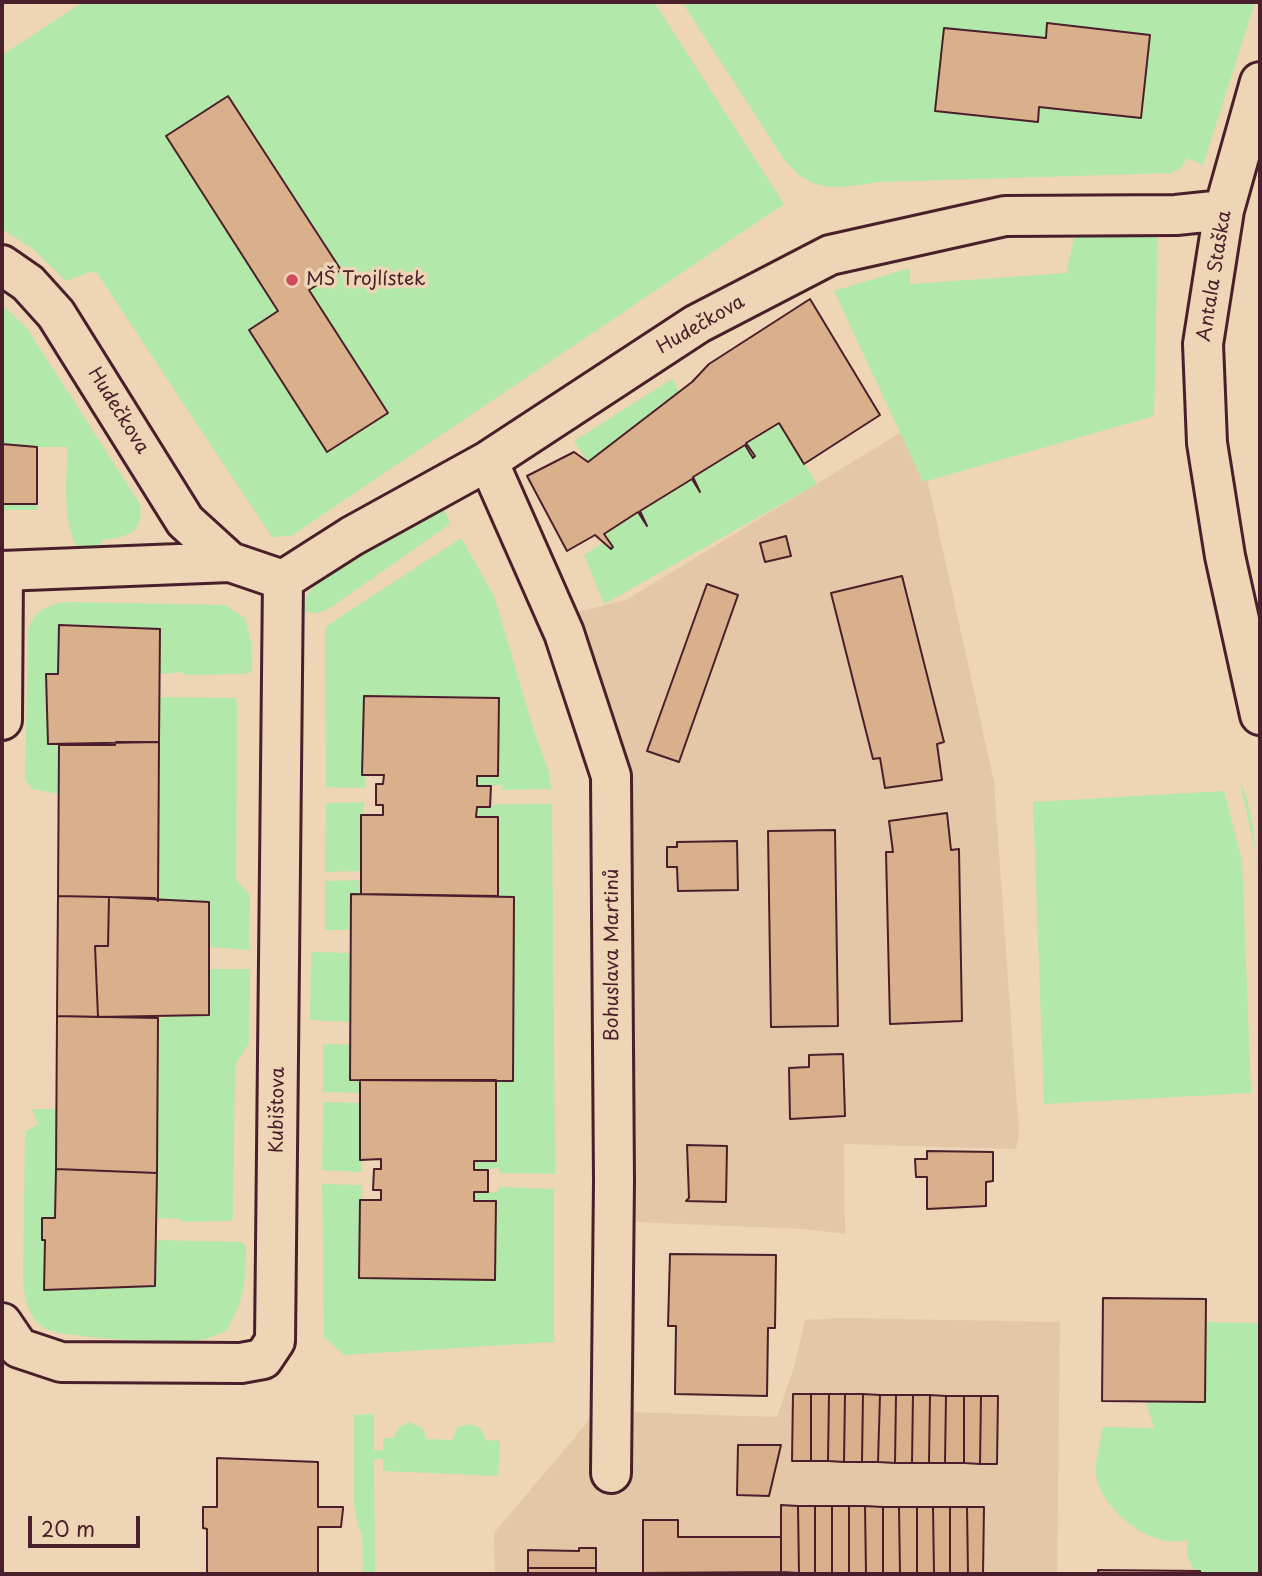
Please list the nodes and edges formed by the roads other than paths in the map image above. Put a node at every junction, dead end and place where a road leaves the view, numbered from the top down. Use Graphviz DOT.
graph roads {
  1 [pos="1260,82"];
  2 [pos="1224,210"];
  3 [pos="2,265"];
  4 [pos="488,461"];
  5 [pos="1243,557"];
  6 [pos="230,562"];
  7 [pos="3,570"];
  8 [pos="283,580"];
  9 [pos="1260,715"];
  10 [pos="2,720"];
  11 [pos="2,1323"];
  12 [pos="611,1473"];
  1 -- 2 [label="street, Antala Staška"];
  2 -- 4 [label="street, Hudečkova"];
  2 -- 5 [label="street, Antala Staška"];
  3 -- 6 [label="street, Hudečkova"];
  4 -- 8 [label="street, Hudečkova"];
  4 -- 12 [label="street, Bohuslava Martinů"];
  5 -- 9 [label="street, Antala Staška"];
  6 -- 7 [label="street, Hudečkova"];
  6 -- 8 [label="street, Hudečkova"];
  7 -- 10 [label="street"];
  8 -- 11 [label="street, Kubištova"];
}
